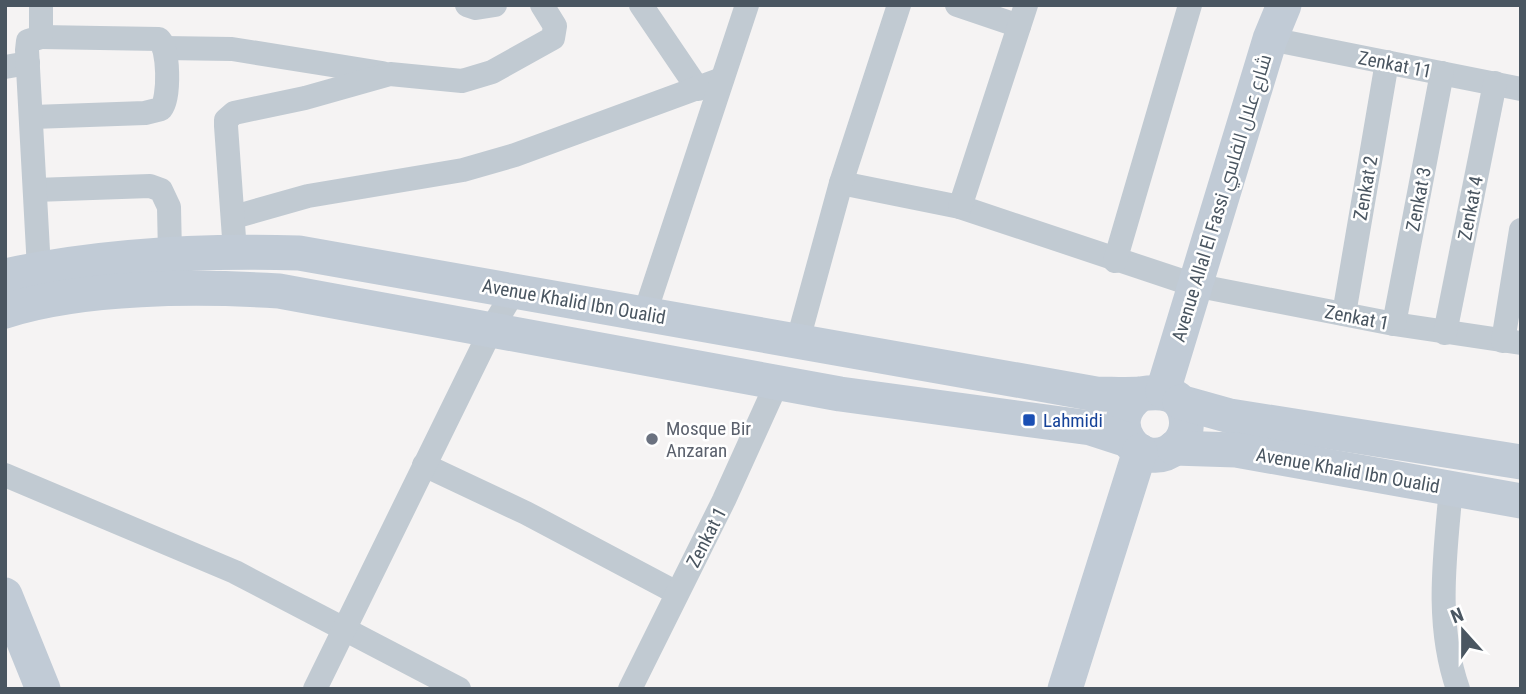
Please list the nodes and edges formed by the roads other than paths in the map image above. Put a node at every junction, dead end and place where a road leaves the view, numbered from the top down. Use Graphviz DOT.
graph roads {
  1 [pos="41,5"];
  2 [pos="467,5"];
  3 [pos="495,5"];
  4 [pos="542,5"];
  5 [pos="641,5"];
  6 [pos="747,5"];
  7 [pos="899,5"];
  8 [pos="957,5"];
  9 [pos="1190,5"];
  10 [pos="1284,5"];
  11 [pos="1022,16"];
  12 [pos="41,37"];
  13 [pos="1270,39"];
  14 [pos="164,48"];
  15 [pos="1387,62"];
  16 [pos="17,65"];
  17 [pos="1442,73"];
  18 [pos="390,74"];
  19 [pos="722,79"];
  20 [pos="1495,83"];
  21 [pos="698,89"];
  22 [pos="1521,89"];
  23 [pos="33,117"];
  24 [pos="841,183"];
  25 [pos="35,190"];
  26 [pos="960,207"];
  27 [pos="234,216"];
  28 [pos="1521,230"];
  29 [pos="235,252"];
  30 [pos="170,254"];
  31 [pos="1115,261"];
  32 [pos="39,269"];
  33 [pos="5,276"];
  34 [pos="1194,285"];
  35 [pos="514,291"];
  36 [pos="5,311"];
  37 [pos="645,313"];
  38 [pos="1344,314"];
  39 [pos="1394,324"];
  40 [pos="492,328"];
  41 [pos="1445,333"];
  42 [pos="798,340"];
  43 [pos="1512,342"];
  44 [pos="777,383"];
  45 [pos="1161,396"];
  46 [pos="1134,445"];
  47 [pos="1174,448"];
  48 [pos="1521,462"];
  49 [pos="424,465"];
  50 [pos="5,475"];
  51 [pos="1451,488"];
  52 [pos="1521,501"];
  53 [pos="677,593"];
  54 [pos="5,595"];
  55 [pos="344,629"];
  56 [pos="43,689"];
  57 [pos="314,689"];
  58 [pos="459,689"];
  59 [pos="630,689"];
  60 [pos="1065,689"];
  61 [pos="1458,689"];
  1 -- 12 [label="street"];
  2 -- 3 [label="street"];
  4 -- 18 [label="street"];
  5 -- 21 [label="street"];
  6 -- 19 [label="street"];
  7 -- 24 [label="street"];
  8 -- 11 [label="street"];
  9 -- 31 [label="street"];
  10 -- 13 [label="main road, Avenue Allal El Fassi شارع علال الفاسي"];
  11 -- 26 [label="street"];
  12 -- 14 [label="street"];
  12 -- 16 [label="street"];
  13 -- 15 [label="street, Zenkat 11"];
  13 -- 34 [label="main road, Avenue Allal El Fassi شارع علال الفاسي"];
  14 -- 18 [label="street"];
  14 -- 23 [label="street"];
  15 -- 17 [label="street, Zenkat 11"];
  15 -- 38 [label="street, Zenkat 2"];
  16 -- 23 [label="street"];
  17 -- 20 [label="street, Zenkat 11"];
  17 -- 39 [label="street, Zenkat 3"];
  18 -- 27 [label="street"];
  19 -- 21 [label="street"];
  19 -- 37 [label="street"];
  20 -- 22 [label="street, Zenkat 11"];
  20 -- 41 [label="street, Zenkat 4"];
  21 -- 27 [label="street"];
  23 -- 25 [label="street"];
  24 -- 26 [label="street, Zenkat 1"];
  24 -- 42 [label="street"];
  25 -- 30 [label="street"];
  25 -- 32 [label="street"];
  26 -- 31 [label="street, Zenkat 1"];
  27 -- 29 [label="street"];
  28 -- 43 [label="street"];
  29 -- 30 [label="main road, Avenue Khalid Ibn Oualid"];
  29 -- 35 [label="main road, Avenue Khalid Ibn Oualid"];
  30 -- 32 [label="main road, Avenue Khalid Ibn Oualid"];
  31 -- 34 [label="street, Zenkat 1"];
  32 -- 33 [label="main road, Avenue Khalid Ibn Oualid"];
  34 -- 38 [label="street, Zenkat 1"];
  34 -- 45 [label="main road, Avenue Allal El Fassi شارع علال الفاسي"];
  35 -- 37 [label="main road, Avenue Khalid Ibn Oualid"];
  35 -- 40 [label="street"];
  36 -- 40 [label="main road"];
  37 -- 42 [label="main road, Avenue Khalid Ibn Oualid"];
  38 -- 39 [label="street, Zenkat 1"];
  39 -- 41 [label="street, Zenkat 1"];
  40 -- 44 [label="main road"];
  40 -- 49 [label="street"];
  41 -- 43 [label="street, Zenkat 1"];
  42 -- 45 [label="main road, Avenue Khalid Ibn Oualid"];
  44 -- 46 [label="main road"];
  44 -- 53 [label="street, Zenkat 1"];
  45 -- 46 [label="main road"];
  45 -- 47 [label="main road"];
  45 -- 48 [label="main road, Avenue Khalid Ibn Oualid"];
  46 -- 47 [label="main road"];
  46 -- 60 [label="main road"];
  47 -- 51 [label="main road, Avenue Khalid Ibn Oualid"];
  49 -- 53 [label="street"];
  49 -- 55 [label="street"];
  50 -- 55 [label="street"];
  51 -- 52 [label="main road, Avenue Khalid Ibn Oualid"];
  51 -- 61 [label="street"];
  53 -- 59 [label="street, Zenkat 1"];
  54 -- 56 [label="main road"];
  55 -- 57 [label="street"];
  55 -- 58 [label="street"];
}
